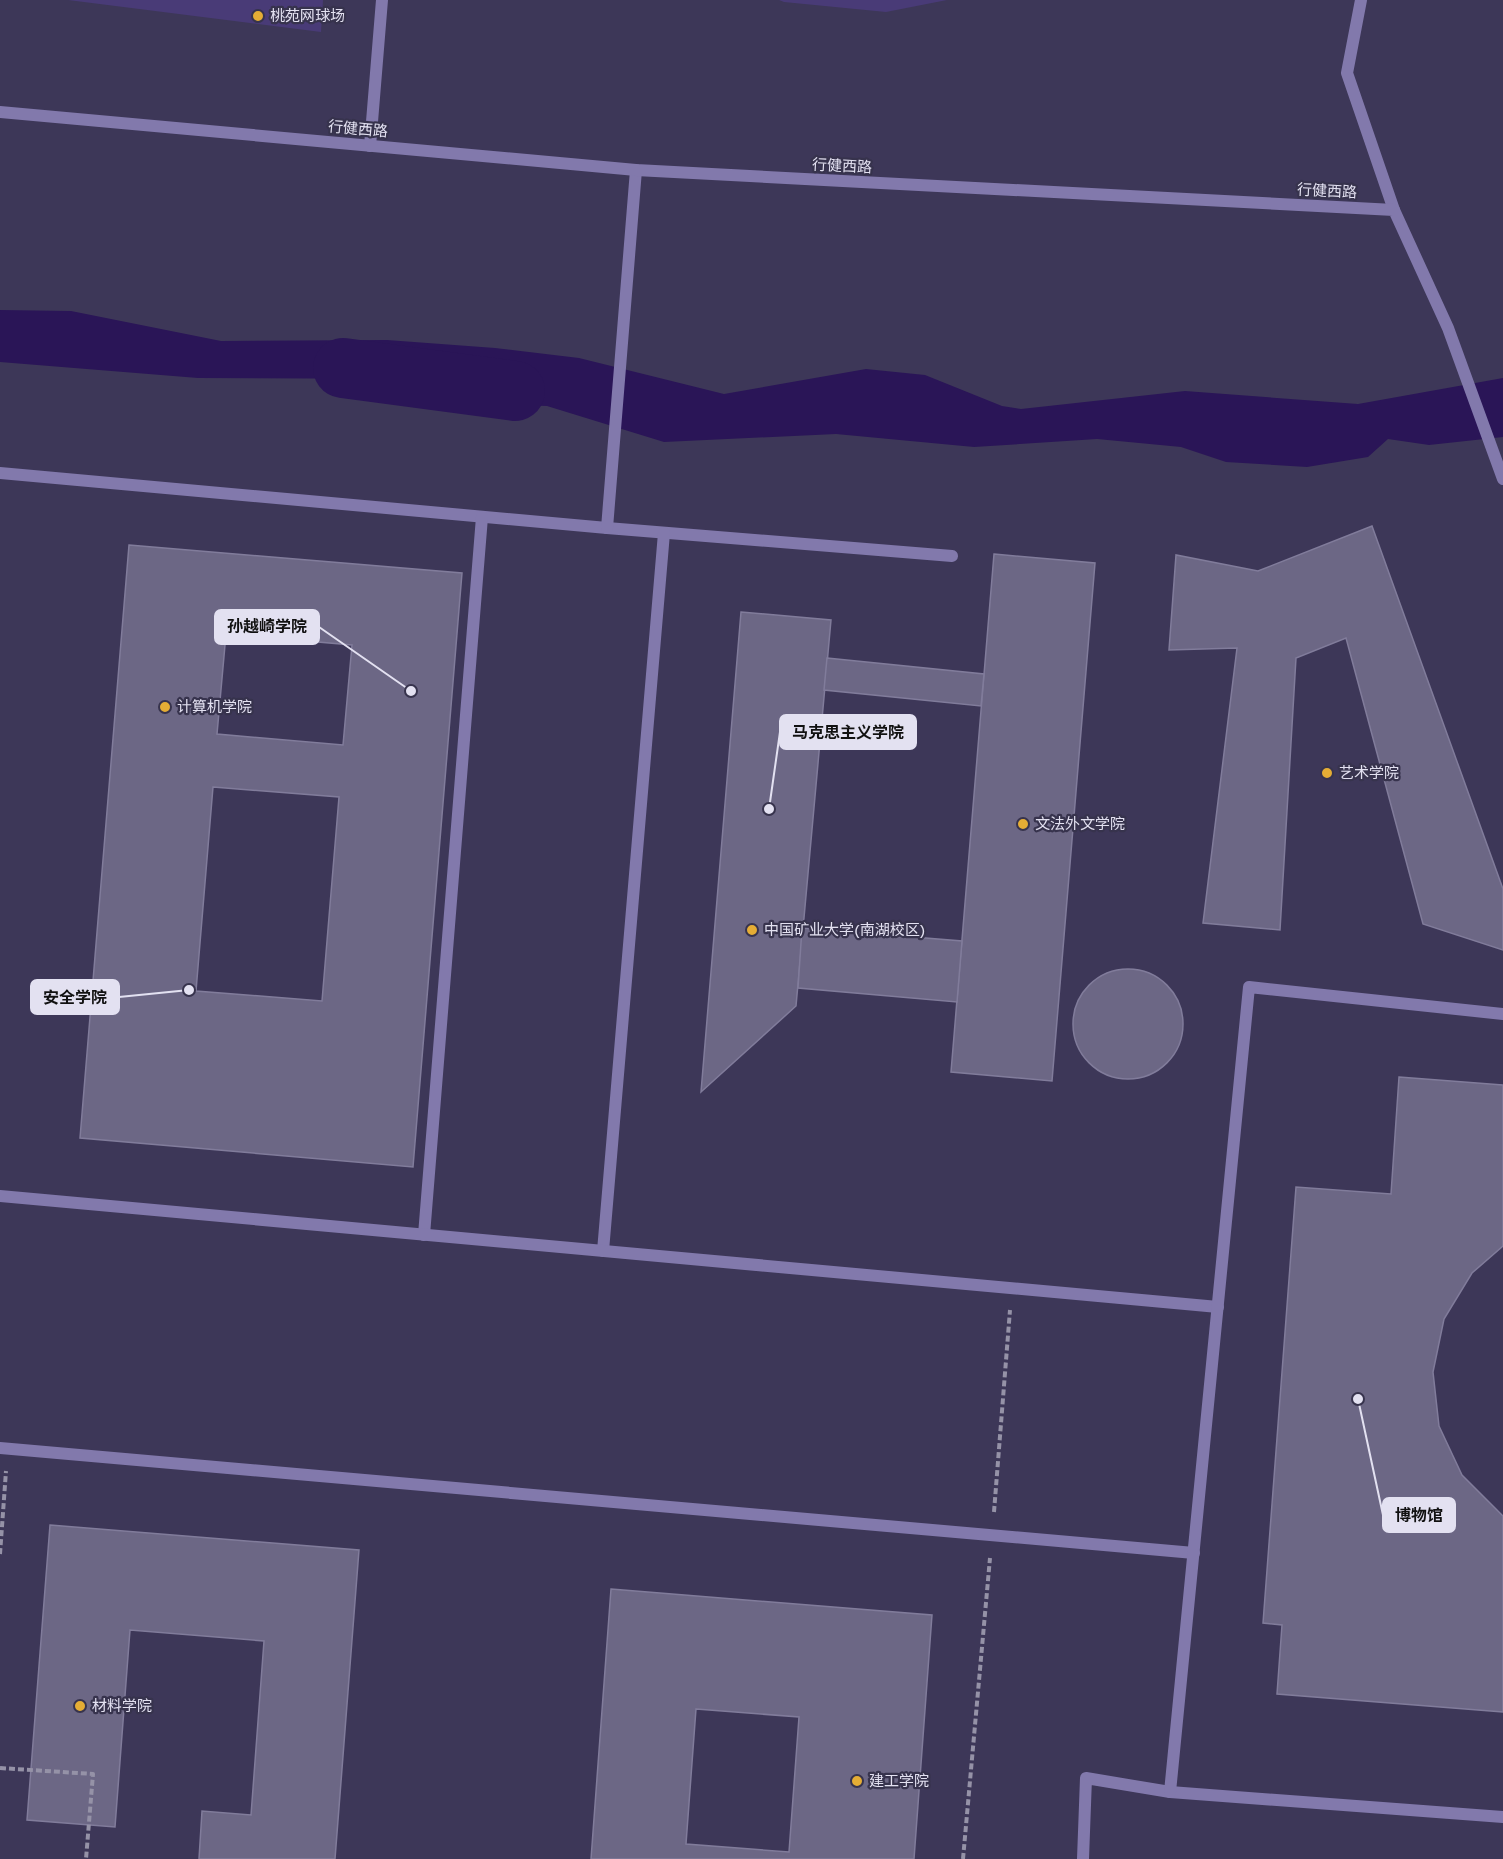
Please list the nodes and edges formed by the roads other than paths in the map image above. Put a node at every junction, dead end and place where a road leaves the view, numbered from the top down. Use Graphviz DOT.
graph roads {
  1 [pos="382,0"];
  2 [pos="1361,0"];
  3 [pos="0,112"];
  4 [pos="370,146"];
  5 [pos="636,170"];
  6 [pos="1394,210"];
  7 [pos="0,472"];
  8 [pos="1503,478"];
  9 [pos="482,517"];
  10 [pos="607,528"];
  11 [pos="664,533"];
  12 [pos="952,556"];
  13 [pos="1503,1014"];
  14 [pos="0,1196"];
  15 [pos="424,1234"];
  16 [pos="603,1251"];
  17 [pos="1218,1307"];
  18 [pos="4,1449"];
  19 [pos="1194,1553"];
  20 [pos="1170,1792"];
  21 [pos="1503,1817"];
  22 [pos="1083,1859"];
  1 -- 4 [label="street"];
  2 -- 6 [label="street"];
  3 -- 4 [label="street, 行健西路"];
  4 -- 5 [label="street, 行健西路"];
  5 -- 6 [label="street, 行健西路"];
  5 -- 10 [label="street"];
  6 -- 8 [label="street"];
  7 -- 9 [label="street"];
  9 -- 10 [label="street"];
  9 -- 15 [label="street"];
  10 -- 11 [label="street"];
  11 -- 12 [label="street"];
  11 -- 16 [label="street"];
  13 -- 17 [label="street"];
  14 -- 15 [label="street"];
  15 -- 16 [label="street"];
  16 -- 17 [label="street"];
  17 -- 19 [label="street"];
  18 -- 19 [label="street"];
  19 -- 20 [label="street"];
  20 -- 21 [label="street"];
  20 -- 22 [label="street"];
}
